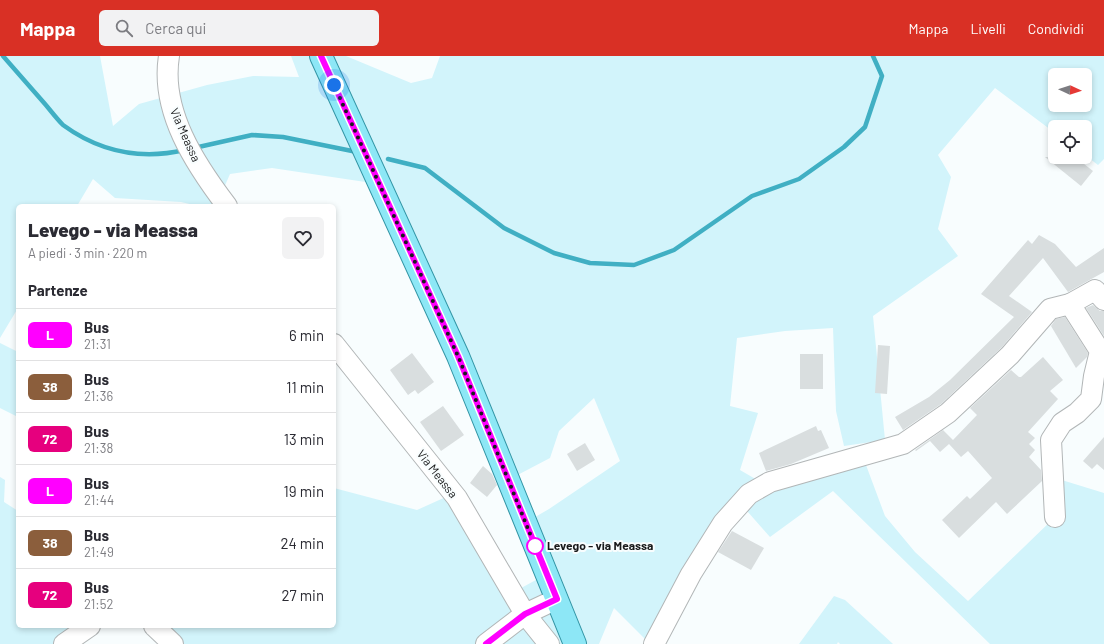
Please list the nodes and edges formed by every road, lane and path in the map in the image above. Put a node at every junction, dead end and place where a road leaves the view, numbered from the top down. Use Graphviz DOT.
graph roads {
  1 [pos="169,56"];
  2 [pos="321,56"];
  3 [pos="225,204"];
  4 [pos="1104,300"];
  5 [pos="1070,304"];
  6 [pos="336,347"];
  7 [pos="1055,517"];
  8 [pos="557,599"];
  9 [pos="525,614"];
  10 [pos="87,628"];
  11 [pos="156,628"];
  12 [pos="64,644"];
  13 [pos="174,644"];
  14 [pos="486,644"];
  15 [pos="549,644"];
  16 [pos="575,644"];
  17 [pos="654,644"];
  1 -- 3 [label="street, Via Meassa"];
  2 -- 8 [label="main road"];
  4 -- 5 [label="street"];
  5 -- 7 [label="street"];
  5 -- 17 [label="street"];
  6 -- 9 [label="street, Via Meassa"];
  8 -- 9 [label="street"];
  8 -- 16 [label="main road"];
  9 -- 14 [label="street"];
  9 -- 15 [label="street, Via Meassa"];
  10 -- 12 [label="street"];
  11 -- 13 [label="street"];
}
